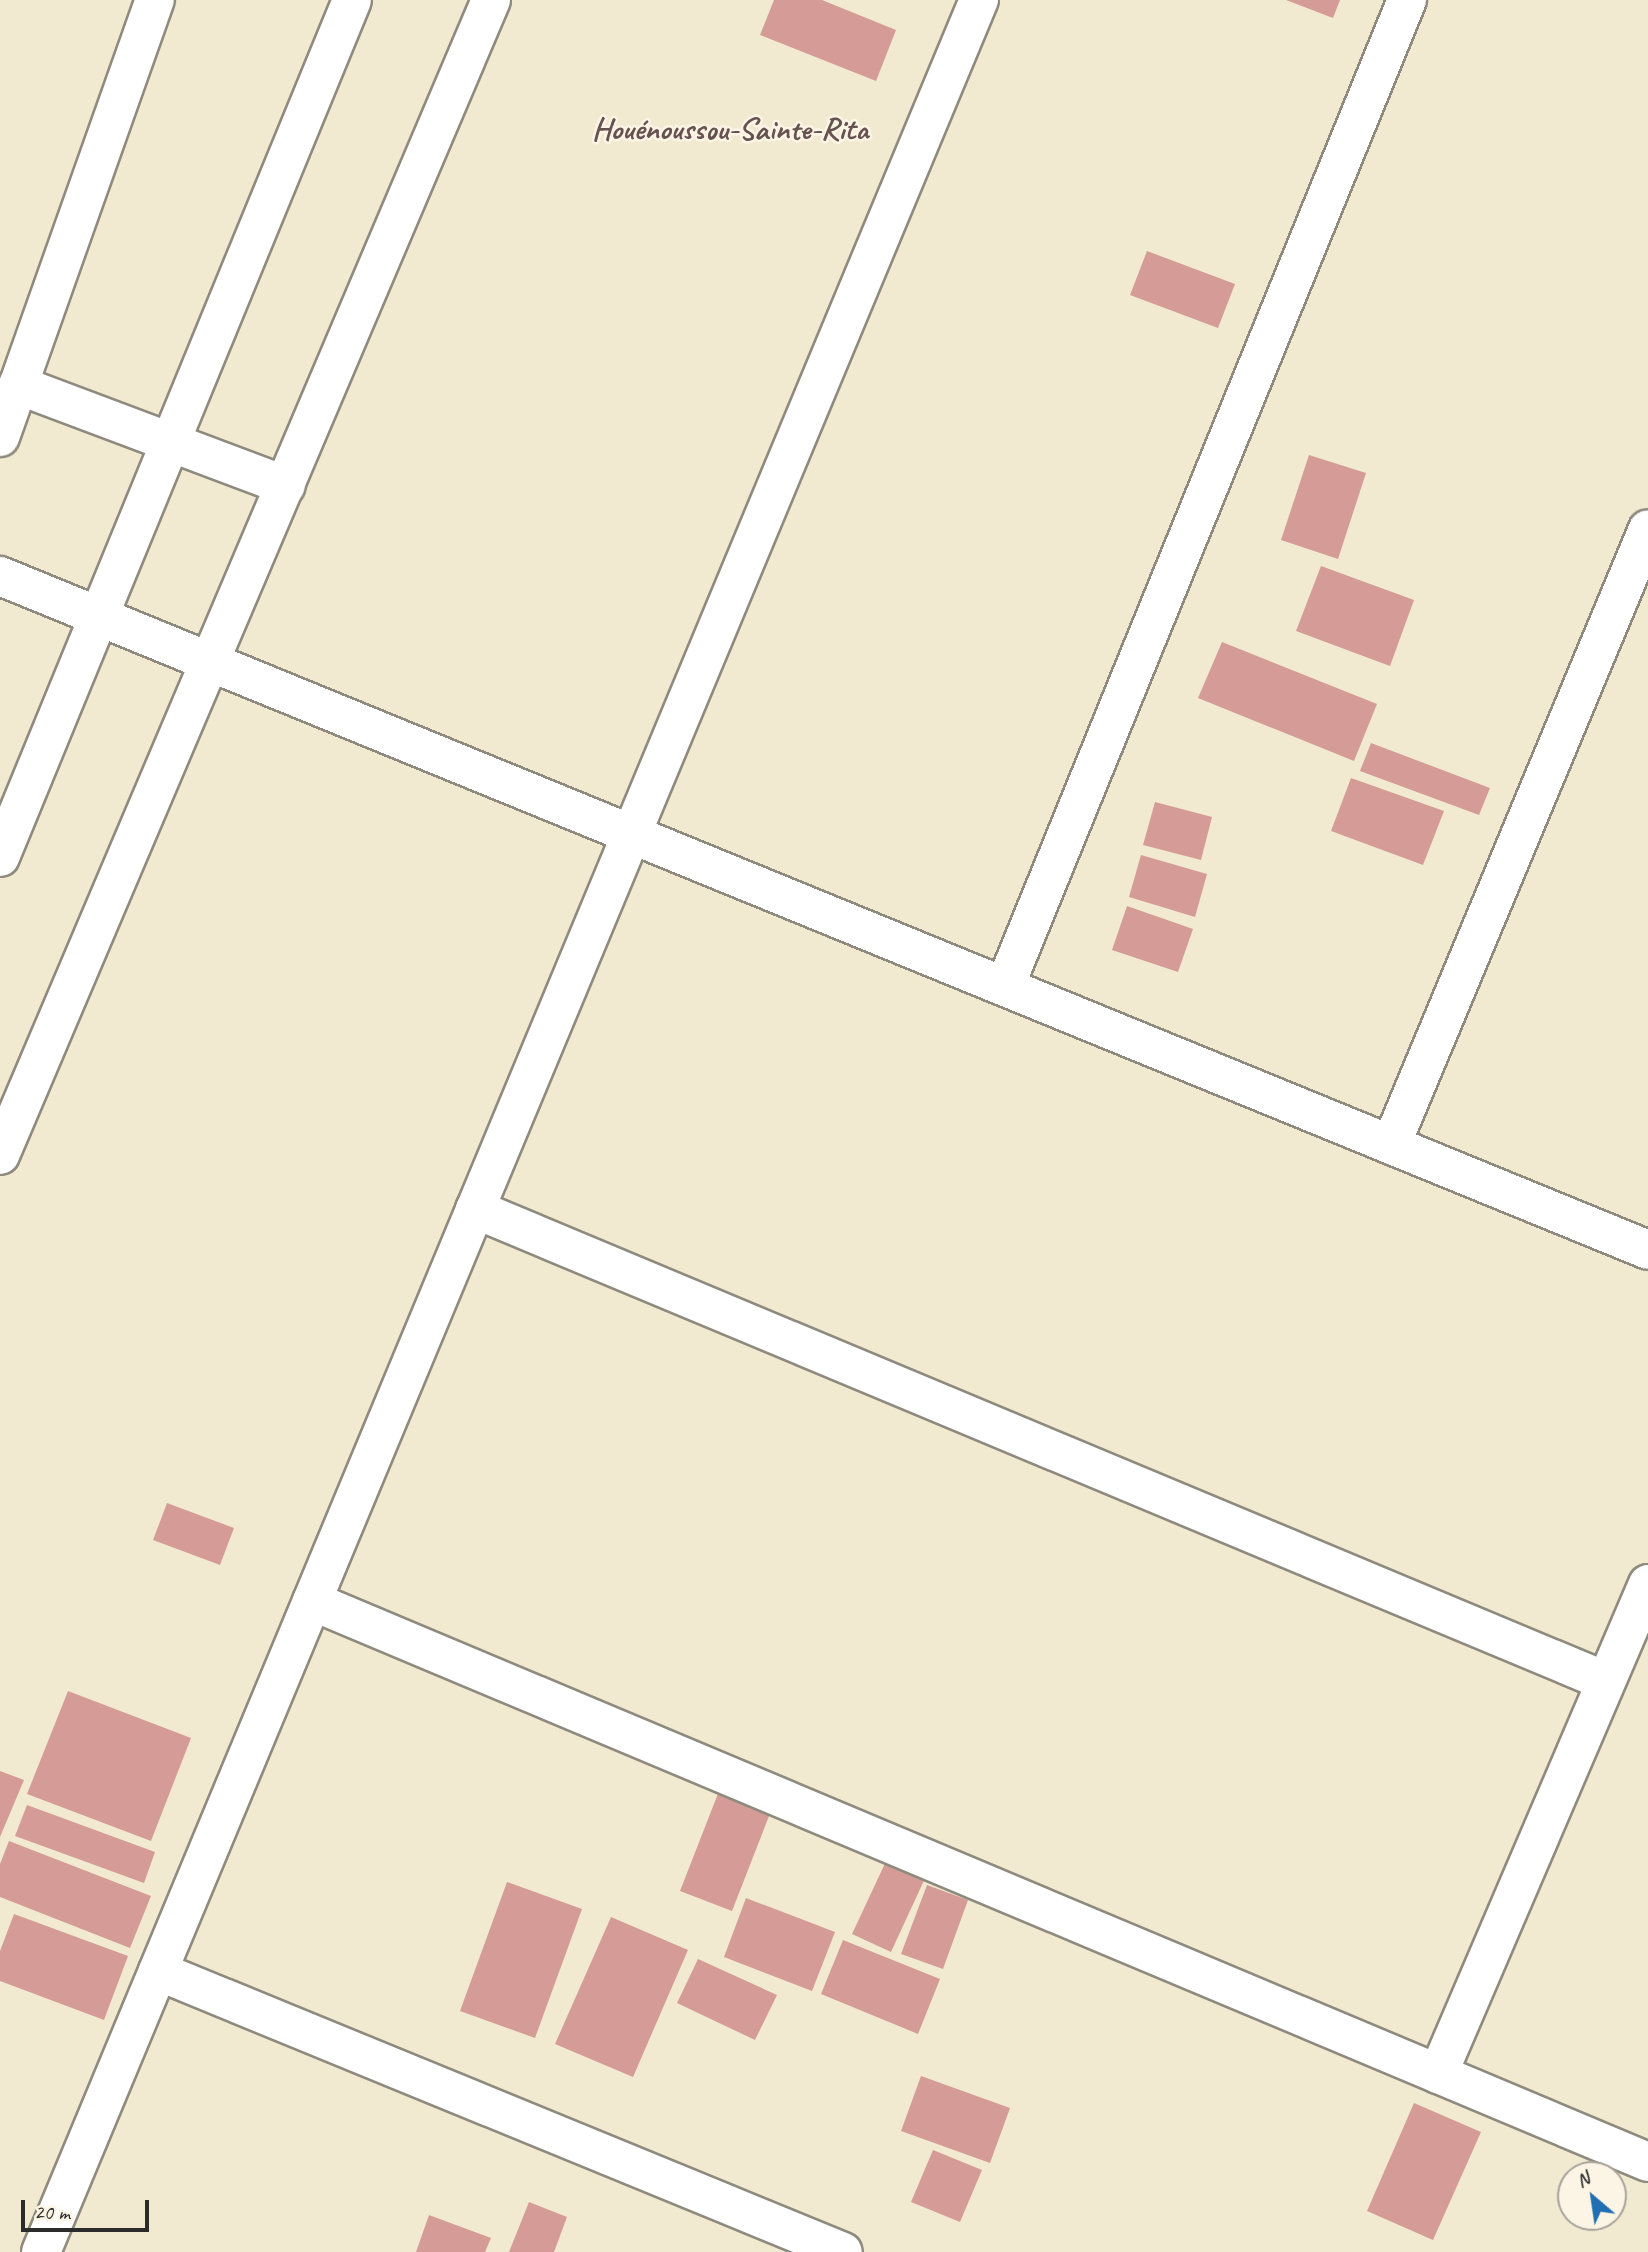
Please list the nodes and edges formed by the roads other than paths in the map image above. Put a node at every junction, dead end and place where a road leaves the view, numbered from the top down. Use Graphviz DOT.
graph roads {
  1 [pos="155,0"];
  2 [pos="352,0"];
  3 [pos="491,0"];
  4 [pos="979,0"];
  5 [pos="1407,0"];
  6 [pos="18,385"];
  7 [pos="0,437"];
  8 [pos="169,439"];
  9 [pos="286,486"];
  10 [pos="1648,529"];
  11 [pos="0,576"];
  12 [pos="103,614"];
  13 [pos="213,662"];
  14 [pos="631,834"];
  15 [pos="0,857"];
  16 [pos="1005,986"];
  17 [pos="1391,1145"];
  18 [pos="0,1155"];
  19 [pos="475,1209"];
  20 [pos="1648,1250"];
  21 [pos="1648,1584"];
  22 [pos="312,1601"];
  23 [pos="1605,1681"];
  24 [pos="158,1971"];
  25 [pos="1438,2074"];
  26 [pos="1648,2162"];
  27 [pos="41,2252"];
  28 [pos="843,2252"];
  1 -- 6 [label="street"];
  2 -- 8 [label="street"];
  3 -- 9 [label="street"];
  4 -- 14 [label="street"];
  5 -- 16 [label="street"];
  6 -- 7 [label="street"];
  6 -- 8 [label="street"];
  8 -- 9 [label="street"];
  8 -- 12 [label="street"];
  9 -- 13 [label="street"];
  10 -- 17 [label="street"];
  11 -- 12 [label="street"];
  12 -- 13 [label="street"];
  12 -- 15 [label="street"];
  13 -- 14 [label="street"];
  13 -- 18 [label="street"];
  14 -- 16 [label="street"];
  14 -- 19 [label="street"];
  16 -- 17 [label="street"];
  17 -- 20 [label="street"];
  19 -- 22 [label="street"];
  19 -- 23 [label="street"];
  21 -- 23 [label="street"];
  22 -- 24 [label="street"];
  22 -- 25 [label="street"];
  23 -- 25 [label="street"];
  24 -- 27 [label="street"];
  24 -- 28 [label="street"];
  25 -- 26 [label="street"];
}
